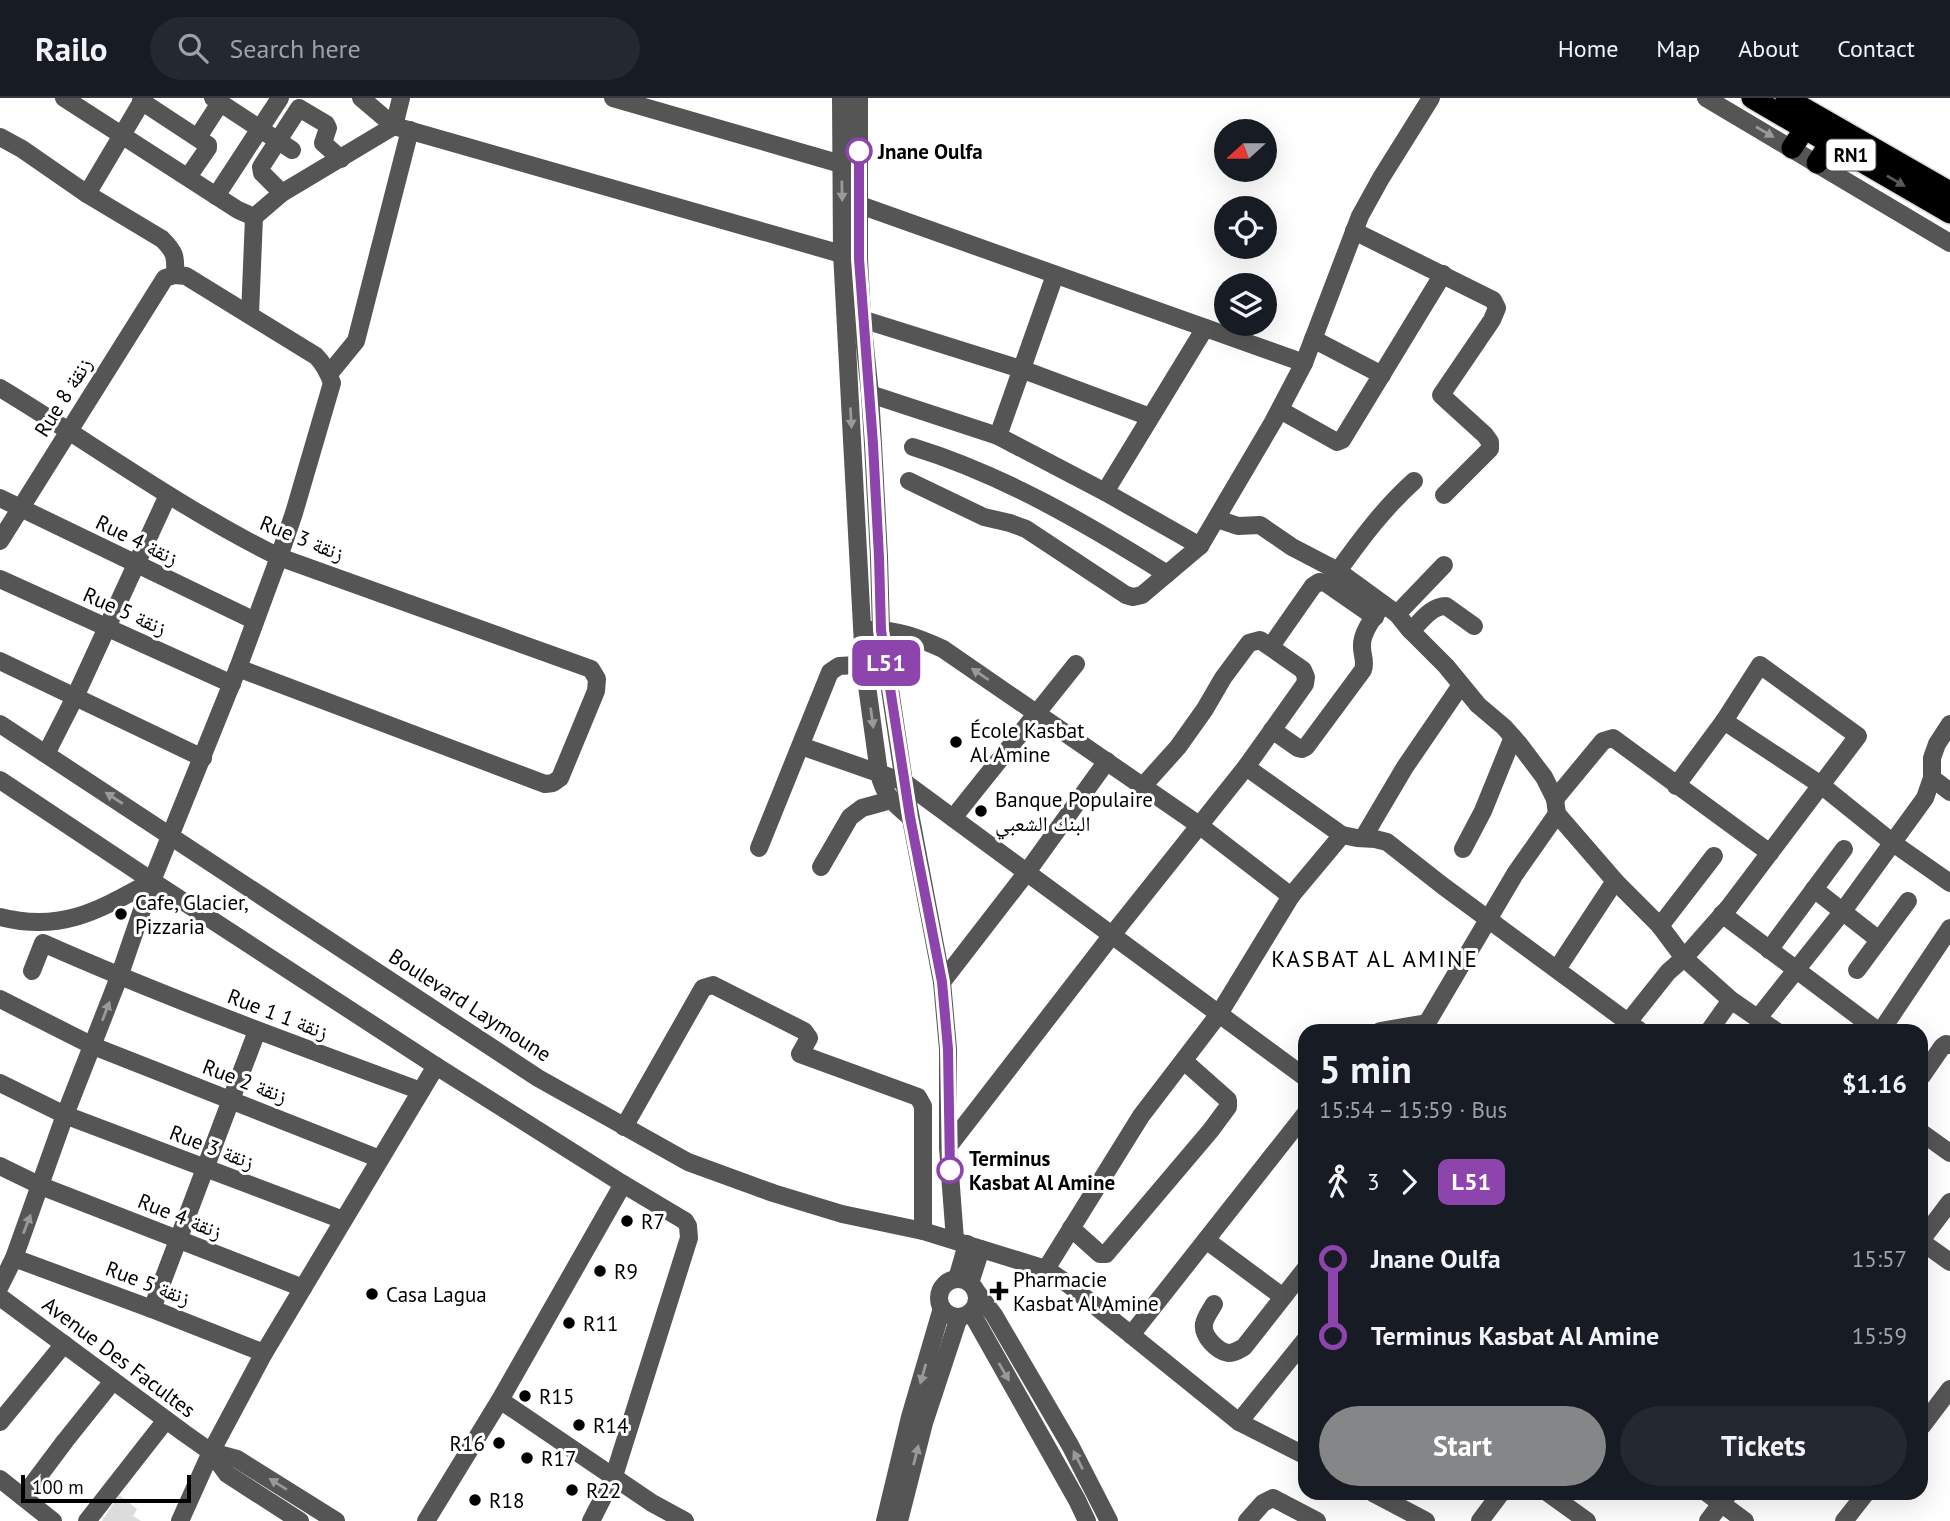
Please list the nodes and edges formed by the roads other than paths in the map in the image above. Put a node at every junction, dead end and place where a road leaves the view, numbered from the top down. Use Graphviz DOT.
graph roads {
  1 [pos="64,98"];
  2 [pos="280,98"];
  3 [pos="360,98"];
  4 [pos="401,98"];
  5 [pos="613,98"];
  6 [pos="841,98"];
  7 [pos="859,98"];
  8 [pos="1431,98"];
  9 [pos="1706,98"];
  10 [pos="1752,98"];
  11 [pos="1786,98"];
  12 [pos="143,100"];
  13 [pos="217,100"];
  14 [pos="636,101"];
  15 [pos="260,128"];
  16 [pos="402,128"];
  17 [pos="1805,128"];
  18 [pos="122,135"];
  19 [pos="0,137"];
  20 [pos="198,137"];
  21 [pos="1830,143"];
  22 [pos="285,145"];
  23 [pos="1792,148"];
  24 [pos="341,159"];
  25 [pos="1817,163"];
  26 [pos="841,164"];
  27 [pos="188,177"];
  28 [pos="1950,192"];
  29 [pos="282,193"];
  30 [pos="87,194"];
  31 [pos="216,196"];
  32 [pos="860,205"];
  33 [pos="1950,213"];
  34 [pos="254,217"];
  35 [pos="1354,231"];
  36 [pos="1950,243"];
  37 [pos="850,256"];
  38 [pos="1443,274"];
  39 [pos="1055,275"];
  40 [pos="170,276"];
  41 [pos="250,315"];
  42 [pos="854,316"];
  43 [pos="1205,328"];
  44 [pos="1313,339"];
  45 [pos="1304,363"];
  46 [pos="1021,369"];
  47 [pos="329,374"];
  48 [pos="1382,375"];
  49 [pos="1,392"];
  50 [pos="870,394"];
  51 [pos="1280,410"];
  52 [pos="1150,417"];
  53 [pos="68,432"];
  54 [pos="998,436"];
  55 [pos="913,447"];
  56 [pos="909,481"];
  57 [pos="1414,481"];
  58 [pos="1105,492"];
  59 [pos="168,495"];
  60 [pos="1444,495"];
  61 [pos="0,498"];
  62 [pos="21,508"];
  63 [pos="1216,519"];
  64 [pos="0,541"];
  65 [pos="1200,546"];
  66 [pos="279,557"];
  67 [pos="137,565"];
  68 [pos="1444,565"];
  69 [pos="1338,571"];
  70 [pos="1167,574"];
  71 [pos="0,579"];
  72 [pos="1385,612"];
  73 [pos="255,621"];
  74 [pos="1474,626"];
  75 [pos="107,628"];
  76 [pos="872,630"];
  77 [pos="1410,631"];
  78 [pos="1271,646"];
  79 [pos="0,661"];
  80 [pos="886,663"];
  81 [pos="864,664"];
  82 [pos="1076,664"];
  83 [pos="235,676"];
  84 [pos="1461,685"];
  85 [pos="596,691"];
  86 [pos="75,697"];
  87 [pos="1037,712"];
  88 [pos="1724,721"];
  89 [pos="0,724"];
  90 [pos="1950,724"];
  91 [pos="1272,730"];
  92 [pos="1513,737"];
  93 [pos="801,746"];
  94 [pos="46,754"];
  95 [pos="203,758"];
  96 [pos="1107,761"];
  97 [pos="1246,767"];
  98 [pos="879,773"];
  99 [pos="1932,778"];
  100 [pos="0,780"];
  101 [pos="904,782"];
  102 [pos="1821,785"];
  103 [pos="1143,786"];
  104 [pos="1676,786"];
  105 [pos="1950,792"];
  106 [pos="891,800"];
  107 [pos="1556,806"];
  108 [pos="910,817"];
  109 [pos="953,818"];
  110 [pos="1199,825"];
  111 [pos="171,835"];
  112 [pos="1342,835"];
  113 [pos="1363,838"];
  114 [pos="1893,843"];
  115 [pos="759,848"];
  116 [pos="1463,849"];
  117 [pos="1844,849"];
  118 [pos="1770,853"];
  119 [pos="1714,856"];
  120 [pos="821,867"];
  121 [pos="1027,872"];
  122 [pos="152,881"];
  123 [pos="1615,881"];
  124 [pos="1950,883"];
  125 [pos="1814,889"];
  126 [pos="1292,896"];
  127 [pos="1908,901"];
  128 [pos="1843,911"];
  129 [pos="1722,914"];
  130 [pos="0,917"];
  131 [pos="1488,918"];
  132 [pos="1660,926"];
  133 [pos="1950,928"];
  134 [pos="1112,935"];
  135 [pos="1879,940"];
  136 [pos="1769,950"];
  137 [pos="1684,958"];
  138 [pos="1557,969"];
  139 [pos="1797,970"];
  140 [pos="1857,970"];
  141 [pos="32,971"];
  142 [pos="119,977"];
  143 [pos="942,982"];
  144 [pos="0,999"];
  145 [pos="1731,1000"];
  146 [pos="1219,1014"];
  147 [pos="1758,1018"];
  148 [pos="1434,1024"];
  149 [pos="1625,1024"];
  150 [pos="1633,1024"];
  151 [pos="1714,1024"];
  152 [pos="1766,1024"];
  153 [pos="1870,1024"];
  154 [pos="1884,1024"];
  155 [pos="257,1031"];
  156 [pos="1950,1045"];
  157 [pos="93,1046"];
  158 [pos="1184,1061"];
  159 [pos="436,1066"];
  160 [pos="1928,1067"];
  161 [pos="1298,1072"];
  162 [pos="0,1083"];
  163 [pos="421,1091"];
  164 [pos="232,1100"];
  165 [pos="65,1115"];
  166 [pos="1298,1123"];
  167 [pos="624,1127"];
  168 [pos="1928,1137"];
  169 [pos="948,1147"];
  170 [pos="1950,1153"];
  171 [pos="380,1158"];
  172 [pos="0,1166"];
  173 [pos="206,1169"];
  174 [pos="623,1184"];
  175 [pos="41,1185"];
  176 [pos="1950,1202"];
  177 [pos="343,1220"];
  178 [pos="1071,1228"];
  179 [pos="923,1231"];
  180 [pos="1928,1233"];
  181 [pos="176,1240"];
  182 [pos="1206,1240"];
  183 [pos="967,1245"];
  184 [pos="1928,1246"];
  185 [pos="15,1258"];
  186 [pos="1950,1262"];
  187 [pos="1046,1269"];
  188 [pos="1298,1278"];
  189 [pos="967,1283"];
  190 [pos="0,1286"];
  191 [pos="303,1288"];
  192 [pos="0,1297"];
  193 [pos="1283,1297"];
  194 [pos="1214,1304"];
  195 [pos="152,1308"];
  196 [pos="942,1308"];
  197 [pos="965,1315"];
  198 [pos="1131,1335"];
  199 [pos="64,1344"];
  200 [pos="1298,1349"];
  201 [pos="264,1353"];
  202 [pos="113,1381"];
  203 [pos="1950,1389"];
  204 [pos="500,1400"];
  205 [pos="1928,1418"];
  206 [pos="166,1420"];
  207 [pos="0,1422"];
  208 [pos="1239,1422"];
  209 [pos="211,1452"];
  210 [pos="1298,1452"];
  211 [pos="614,1476"];
  212 [pos="0,1479"];
  213 [pos="23,1497"];
  214 [pos="1386,1500"];
  215 [pos="1496,1500"];
  216 [pos="1558,1500"];
  217 [pos="1717,1500"];
  218 [pos="1723,1500"];
  219 [pos="1860,1500"];
  220 [pos="53,1521"];
  221 [pos="87,1521"];
  222 [pos="180,1521"];
  223 [pos="300,1521"];
  224 [pos="336,1521"];
  225 [pos="426,1521"];
  226 [pos="592,1521"];
  227 [pos="685,1521"];
  228 [pos="885,1521"];
  229 [pos="899,1521"];
  230 [pos="1087,1521"];
  231 [pos="1109,1521"];
  232 [pos="1247,1521"];
  233 [pos="1317,1521"];
  234 [pos="1426,1521"];
  235 [pos="1480,1521"];
  236 [pos="1587,1521"];
  237 [pos="1708,1521"];
  238 [pos="1745,1521"];
  239 [pos="1844,1521"];
  1 -- 18 [label="street"];
  2 -- 15 [label="street"];
  3 -- 16 [label="street"];
  4 -- 16 [label="street"];
  5 -- 14 [label="street"];
  6 -- 26 [label="street"];
  7 -- 32 [label="street"];
  8 -- 35 [label="street"];
  9 -- 23 [label="street, one-way"];
  10 -- 17 [label="highway, RN1"];
  11 -- 28 [label="highway, RN1"];
  12 -- 18 [label="street"];
  12 -- 20 [label="street"];
  13 -- 15 [label="street"];
  13 -- 20 [label="street"];
  14 -- 26 [label="street"];
  15 -- 22 [label="street"];
  15 -- 31 [label="street"];
  16 -- 24 [label="street"];
  16 -- 37 [label="street"];
  16 -- 47 [label="street"];
  17 -- 21 [label="highway, RN1"];
  17 -- 23 [label="highway"];
  18 -- 27 [label="street"];
  18 -- 30 [label="street"];
  19 -- 30 [label="street"];
  20 -- 27 [label="street"];
  21 -- 25 [label="highway"];
  21 -- 33 [label="highway, RN1, one-way"];
  22 -- 24 [label="street"];
  22 -- 29 [label="street"];
  23 -- 25 [label="street"];
  24 -- 29 [label="street"];
  25 -- 36 [label="street"];
  26 -- 37 [label="street, one-way"];
  27 -- 31 [label="street"];
  29 -- 34 [label="street"];
  30 -- 40 [label="street"];
  31 -- 34 [label="street"];
  32 -- 37 [label="street"];
  32 -- 39 [label="street"];
  34 -- 41 [label="street"];
  35 -- 38 [label="street"];
  35 -- 44 [label="street"];
  37 -- 42 [label="street"];
  38 -- 48 [label="street"];
  38 -- 60 [label="street"];
  39 -- 43 [label="street"];
  39 -- 46 [label="street"];
  40 -- 41 [label="street"];
  40 -- 53 [label="street, Rue 8 زنقة"];
  41 -- 47 [label="street"];
  42 -- 46 [label="street"];
  42 -- 50 [label="street"];
  42 -- 76 [label="street, one-way"];
  43 -- 45 [label="street"];
  43 -- 52 [label="street"];
  44 -- 45 [label="street"];
  44 -- 48 [label="street"];
  45 -- 51 [label="street"];
  46 -- 52 [label="street"];
  46 -- 54 [label="street"];
  47 -- 66 [label="street"];
  48 -- 51 [label="street"];
  49 -- 53 [label="street, Rue 3 زنقة"];
  50 -- 54 [label="street"];
  50 -- 76 [label="street"];
  51 -- 63 [label="street"];
  52 -- 58 [label="street"];
  53 -- 59 [label="street, Rue 3 زنقة"];
  53 -- 62 [label="street, Rue 8 زنقة"];
  54 -- 58 [label="street"];
  55 -- 70 [label="street"];
  56 -- 70 [label="street"];
  57 -- 69 [label="street"];
  58 -- 65 [label="street"];
  59 -- 66 [label="street, Rue 3 زنقة"];
  59 -- 67 [label="street"];
  61 -- 62 [label="street, Rue 4 زنقة"];
  62 -- 64 [label="street, Rue 8 زنقة"];
  62 -- 67 [label="street, Rue 4 زنقة"];
  63 -- 65 [label="street"];
  63 -- 69 [label="street"];
  65 -- 70 [label="street"];
  66 -- 73 [label="street"];
  66 -- 85 [label="street, Rue 3 زنقة"];
  67 -- 73 [label="street, Rue 4 زنقة"];
  67 -- 75 [label="street"];
  68 -- 72 [label="street"];
  69 -- 72 [label="street"];
  71 -- 75 [label="street, Rue 5 زنقة"];
  72 -- 77 [label="street"];
  72 -- 78 [label="street"];
  72 -- 91 [label="street"];
  73 -- 83 [label="street"];
  74 -- 77 [label="street"];
  75 -- 83 [label="street, Rue 5 زنقة"];
  75 -- 86 [label="street"];
  76 -- 80 [label="street"];
  76 -- 81 [label="street"];
  87 -- 76 [label="street, one-way"];
  77 -- 84 [label="street"];
  78 -- 91 [label="street"];
  78 -- 103 [label="street"];
  79 -- 86 [label="street"];
  80 -- 81 [label="street"];
  80 -- 101 [label="street"];
  81 -- 93 [label="street"];
  81 -- 98 [label="street, one-way"];
  82 -- 87 [label="street"];
  83 -- 85 [label="street, Rue 5 زنقة"];
  83 -- 95 [label="street"];
  84 -- 92 [label="street"];
  84 -- 113 [label="street"];
  86 -- 94 [label="street"];
  86 -- 95 [label="street"];
  87 -- 96 [label="street"];
  87 -- 109 [label="street"];
  88 -- 102 [label="street"];
  88 -- 102 [label="street"];
  88 -- 104 [label="street"];
  89 -- 94 [label="street, Boulevard Laymoune"];
  90 -- 99 [label="street"];
  91 -- 97 [label="street"];
  92 -- 107 [label="street"];
  92 -- 116 [label="street"];
  93 -- 98 [label="street"];
  93 -- 115 [label="street"];
  111 -- 94 [label="street, Boulevard Laymoune, one-way"];
  95 -- 111 [label="street"];
  96 -- 103 [label="street"];
  96 -- 121 [label="street"];
  97 -- 110 [label="street"];
  97 -- 112 [label="street"];
  98 -- 101 [label="street"];
  98 -- 106 [label="street"];
  99 -- 105 [label="street"];
  99 -- 114 [label="street"];
  100 -- 122 [label="street"];
  101 -- 108 [label="street"];
  101 -- 109 [label="street"];
  102 -- 114 [label="street"];
  102 -- 118 [label="street"];
  103 -- 110 [label="street"];
  104 -- 107 [label="street"];
  104 -- 118 [label="street"];
  106 -- 108 [label="street"];
  106 -- 120 [label="street"];
  107 -- 123 [label="street"];
  107 -- 131 [label="street"];
  108 -- 143 [label="street"];
  109 -- 121 [label="street"];
  110 -- 126 [label="street"];
  110 -- 134 [label="street"];
  111 -- 122 [label="street"];
  111 -- 167 [label="street, Boulevard Laymoune"];
  112 -- 113 [label="street"];
  112 -- 126 [label="street"];
  113 -- 131 [label="street"];
  114 -- 124 [label="street"];
  114 -- 128 [label="street"];
  117 -- 125 [label="street"];
  118 -- 129 [label="street"];
  119 -- 132 [label="street"];
  121 -- 134 [label="street"];
  121 -- 143 [label="street"];
  122 -- 130 [label="street"];
  122 -- 142 [label="street"];
  122 -- 159 [label="street"];
  123 -- 132 [label="street"];
  123 -- 138 [label="street"];
  125 -- 128 [label="street"];
  125 -- 136 [label="street"];
  126 -- 146 [label="street"];
  127 -- 135 [label="street"];
  128 -- 135 [label="street"];
  128 -- 139 [label="street"];
  129 -- 136 [label="street"];
  129 -- 137 [label="street"];
  131 -- 138 [label="street"];
  131 -- 148 [label="street"];
  132 -- 137 [label="street"];
  133 -- 154 [label="street"];
  134 -- 146 [label="street"];
  134 -- 169 [label="street"];
  135 -- 140 [label="street"];
  136 -- 139 [label="street"];
  137 -- 145 [label="street"];
  137 -- 150 [label="street"];
  138 -- 149 [label="street"];
  139 -- 147 [label="street"];
  139 -- 153 [label="street"];
  141 -- 142 [label="street, Rue 1 زنقة 1"];
  142 -- 155 [label="street, Rue 1 زنقة 1"];
  157 -- 142 [label="street, one-way"];
  143 -- 169 [label="street"];
  144 -- 157 [label="street, Rue 2 زنقة"];
  145 -- 147 [label="street"];
  145 -- 151 [label="street"];
  146 -- 158 [label="street"];
  146 -- 161 [label="street"];
  147 -- 152 [label="street"];
  155 -- 163 [label="street, Rue 1 زنقة 1"];
  155 -- 164 [label="street"];
  156 -- 160 [label="street"];
  157 -- 164 [label="street, Rue 2 زنقة"];
  157 -- 165 [label="street"];
  158 -- 178 [label="street"];
  158 -- 178 [label="street"];
  159 -- 163 [label="street"];
  159 -- 174 [label="street"];
  162 -- 165 [label="street, Rue 3 زنقة"];
  163 -- 171 [label="street"];
  164 -- 171 [label="street, Rue 2 زنقة"];
  164 -- 173 [label="street"];
  165 -- 173 [label="street, Rue 3 زنقة"];
  165 -- 175 [label="street"];
  166 -- 182 [label="street"];
  167 -- 179 [label="street, Boulevard Laymoune"];
  167 -- 179 [label="street"];
  168 -- 170 [label="street"];
  169 -- 183 [label="street"];
  171 -- 177 [label="street"];
  172 -- 175 [label="street, Rue 4 زنقة"];
  173 -- 177 [label="street, Rue 3 زنقة"];
  173 -- 181 [label="street"];
  174 -- 204 [label="street"];
  174 -- 211 [label="street"];
  175 -- 181 [label="street, Rue 4 زنقة"];
  185 -- 175 [label="street, one-way"];
  176 -- 180 [label="street"];
  177 -- 191 [label="street"];
  178 -- 187 [label="street"];
  179 -- 183 [label="street, Boulevard Laymoune"];
  181 -- 191 [label="street, Rue 4 زنقة"];
  181 -- 195 [label="street"];
  182 -- 193 [label="street"];
  182 -- 198 [label="street"];
  183 -- 187 [label="street, Boulevard Laymoune"];
  183 -- 189 [label="street"];
  184 -- 186 [label="street"];
  185 -- 190 [label="street"];
  185 -- 195 [label="street, Rue 5 زنقة"];
  187 -- 198 [label="street, Boulevard Laymoune"];
  188 -- 193 [label="street"];
  189 -- 196 [label="street"];
  189 -- 197 [label="street"];
  231 -- 189 [label="street, one-way"];
  191 -- 201 [label="street"];
  192 -- 199 [label="street, Avenue Des Facultes"];
  193 -- 194 [label="street"];
  195 -- 201 [label="street, Rue 5 زنقة"];
  196 -- 197 [label="street"];
  196 -- 228 [label="street, one-way"];
  229 -- 197 [label="street, one-way"];
  197 -- 230 [label="street, one-way"];
  198 -- 208 [label="street, Boulevard Laymoune"];
  199 -- 202 [label="street, Avenue Des Facultes"];
  199 -- 207 [label="street"];
  200 -- 208 [label="street"];
  201 -- 209 [label="street"];
  202 -- 206 [label="street, Avenue Des Facultes"];
  202 -- 213 [label="street"];
  203 -- 205 [label="street"];
  204 -- 211 [label="street"];
  204 -- 225 [label="street"];
  206 -- 209 [label="street, Avenue Des Facultes"];
  206 -- 221 [label="street"];
  208 -- 210 [label="street, Boulevard Laymoune"];
  209 -- 222 [label="street"];
  209 -- 223 [label="street"];
  224 -- 209 [label="street, one-way"];
  211 -- 226 [label="street"];
  211 -- 227 [label="street"];
  212 -- 213 [label="street"];
  213 -- 220 [label="street"];
  214 -- 234 [label="street"];
  215 -- 235 [label="street"];
  216 -- 236 [label="street"];
  217 -- 237 [label="street"];
  218 -- 238 [label="street"];
  219 -- 239 [label="street"];
  232 -- 233 [label="street"];
}
